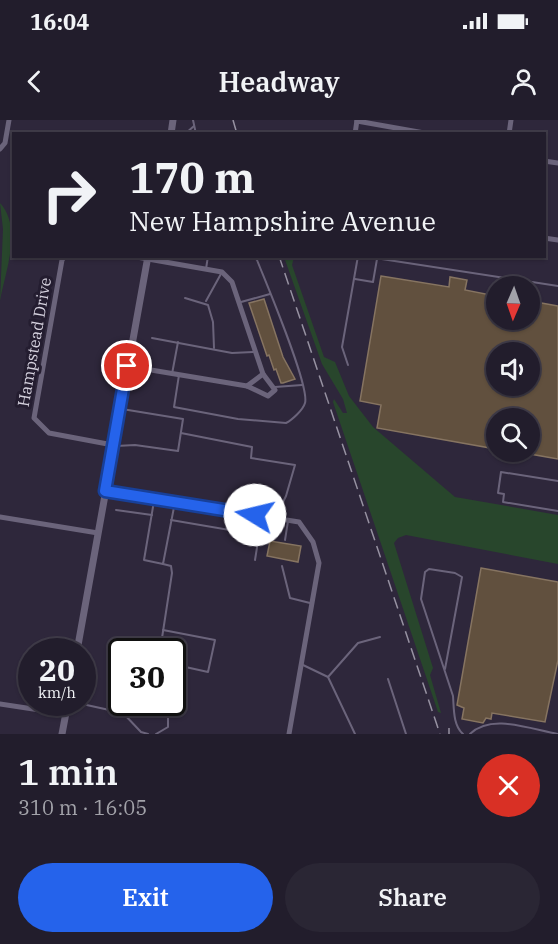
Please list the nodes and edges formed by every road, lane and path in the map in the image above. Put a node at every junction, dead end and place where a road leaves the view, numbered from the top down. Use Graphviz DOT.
graph roads {
  1 [pos="9,120"];
  2 [pos="193,120"];
  3 [pos="357,121"];
  4 [pos="194,126"];
  5 [pos="187,132"];
  6 [pos="196,132"];
  7 [pos="419,132"];
  8 [pos="0,148"];
  9 [pos="64,258"];
  10 [pos="148,258"];
  11 [pos="208,258"];
  12 [pos="254,258"];
  13 [pos="359,258"];
  14 [pos="371,258"];
  15 [pos="377,259"];
  16 [pos="206,269"];
  17 [pos="222,272"];
  18 [pos="354,279"];
  19 [pos="558,286"];
  20 [pos="270,294"];
  21 [pos="185,298"];
  22 [pos="206,302"];
  23 [pos="240,302"];
  24 [pos="152,338"];
  25 [pos="178,342"];
  26 [pos="213,348"];
  27 [pos="256,352"];
  28 [pos="348,365"];
  29 [pos="127,366"];
  30 [pos="176,374"];
  31 [pos="263,374"];
  32 [pos="302,385"];
  33 [pos="247,386"];
  34 [pos="275,387"];
  35 [pos="119,409"];
  36 [pos="181,433"];
  37 [pos="113,445"];
  38 [pos="558,481"];
  39 [pos="105,491"];
  40 [pos="154,498"];
  41 [pos="175,502"];
  42 [pos="117,510"];
  43 [pos="558,511"];
  44 [pos="152,515"];
  45 [pos="0,517"];
  46 [pos="275,518"];
  47 [pos="171,520"];
  48 [pos="288,520"];
  49 [pos="98,533"];
  50 [pos="285,540"];
  51 [pos="255,560"];
  52 [pos="163,564"];
  53 [pos="282,566"];
  54 [pos="313,603"];
  55 [pos="163,630"];
  56 [pos="380,637"];
  57 [pos="79,638"];
  58 [pos="162,638"];
  59 [pos="301,664"];
  60 [pos="186,667"];
  61 [pos="445,669"];
  62 [pos="328,677"];
  63 [pos="388,680"];
  64 [pos="0,704"];
  65 [pos="18,707"];
  66 [pos="66,716"];
  67 [pos="126,716"];
  68 [pos="166,716"];
  69 [pos="62,734"];
  70 [pos="148,734"];
  71 [pos="156,734"];
  72 [pos="289,734"];
  73 [pos="355,734"];
  74 [pos="406,734"];
  75 [pos="466,734"];
  76 [pos="558,734"];
  1 -- 8 [label="street"];
  2 -- 4 [label="lane"];
  3 -- 7 [label="street"];
  4 -- 5 [label="lane"];
  4 -- 6 [label="lane"];
  9 -- 37 [label="street, Hampstead Drive"];
  10 -- 16 [label="street"];
  10 -- 29 [label="street"];
  11 -- 16 [label="lane"];
  12 -- 20 [label="lane"];
  13 -- 18 [label="lane"];
  14 -- 15 [label="lane"];
  15 -- 18 [label="lane"];
  15 -- 19 [label="lane"];
  16 -- 17 [label="street"];
  17 -- 22 [label="lane"];
  17 -- 23 [label="street"];
  18 -- 28 [label="lane"];
  20 -- 23 [label="lane"];
  20 -- 32 [label="lane"];
  21 -- 22 [label="lane"];
  22 -- 26 [label="lane"];
  23 -- 27 [label="street"];
  24 -- 25 [label="lane"];
  25 -- 26 [label="lane"];
  25 -- 30 [label="lane"];
  26 -- 27 [label="lane"];
  27 -- 31 [label="street"];
  29 -- 30 [label="street"];
  29 -- 35 [label="street"];
  30 -- 32 [label="lane"];
  30 -- 33 [label="street"];
  31 -- 33 [label="street"];
  31 -- 34 [label="street"];
  32 -- 34 [label="lane"];
  33 -- 34 [label="street"];
  35 -- 36 [label="lane"];
  35 -- 37 [label="street"];
  36 -- 37 [label="lane"];
  36 -- 46 [label="lane"];
  37 -- 39 [label="street"];
  38 -- 43 [label="lane"];
  39 -- 40 [label="street"];
  39 -- 49 [label="street"];
  40 -- 41 [label="street"];
  40 -- 44 [label="lane"];
  41 -- 46 [label="street"];
  41 -- 47 [label="lane"];
  42 -- 44 [label="lane"];
  44 -- 52 [label="lane"];
  45 -- 49 [label="street"];
  46 -- 48 [label="street"];
  47 -- 51 [label="lane"];
  47 -- 52 [label="lane"];
  48 -- 50 [label="lane"];
  48 -- 54 [label="street"];
  49 -- 57 [label="street"];
  52 -- 55 [label="lane"];
  53 -- 54 [label="lane"];
  54 -- 59 [label="street"];
  55 -- 58 [label="lane"];
  55 -- 60 [label="lane"];
  56 -- 62 [label="lane"];
  59 -- 62 [label="lane"];
  59 -- 72 [label="street"];
  61 -- 61 [label="lane"];
  61 -- 75 [label="lane"];
  62 -- 73 [label="lane"];
  63 -- 74 [label="lane"];
  64 -- 65 [label="street"];
  66 -- 69 [label="street"];
  67 -- 70 [label="lane"];
  68 -- 71 [label="lane"];
  75 -- 76 [label="lane"];
}
